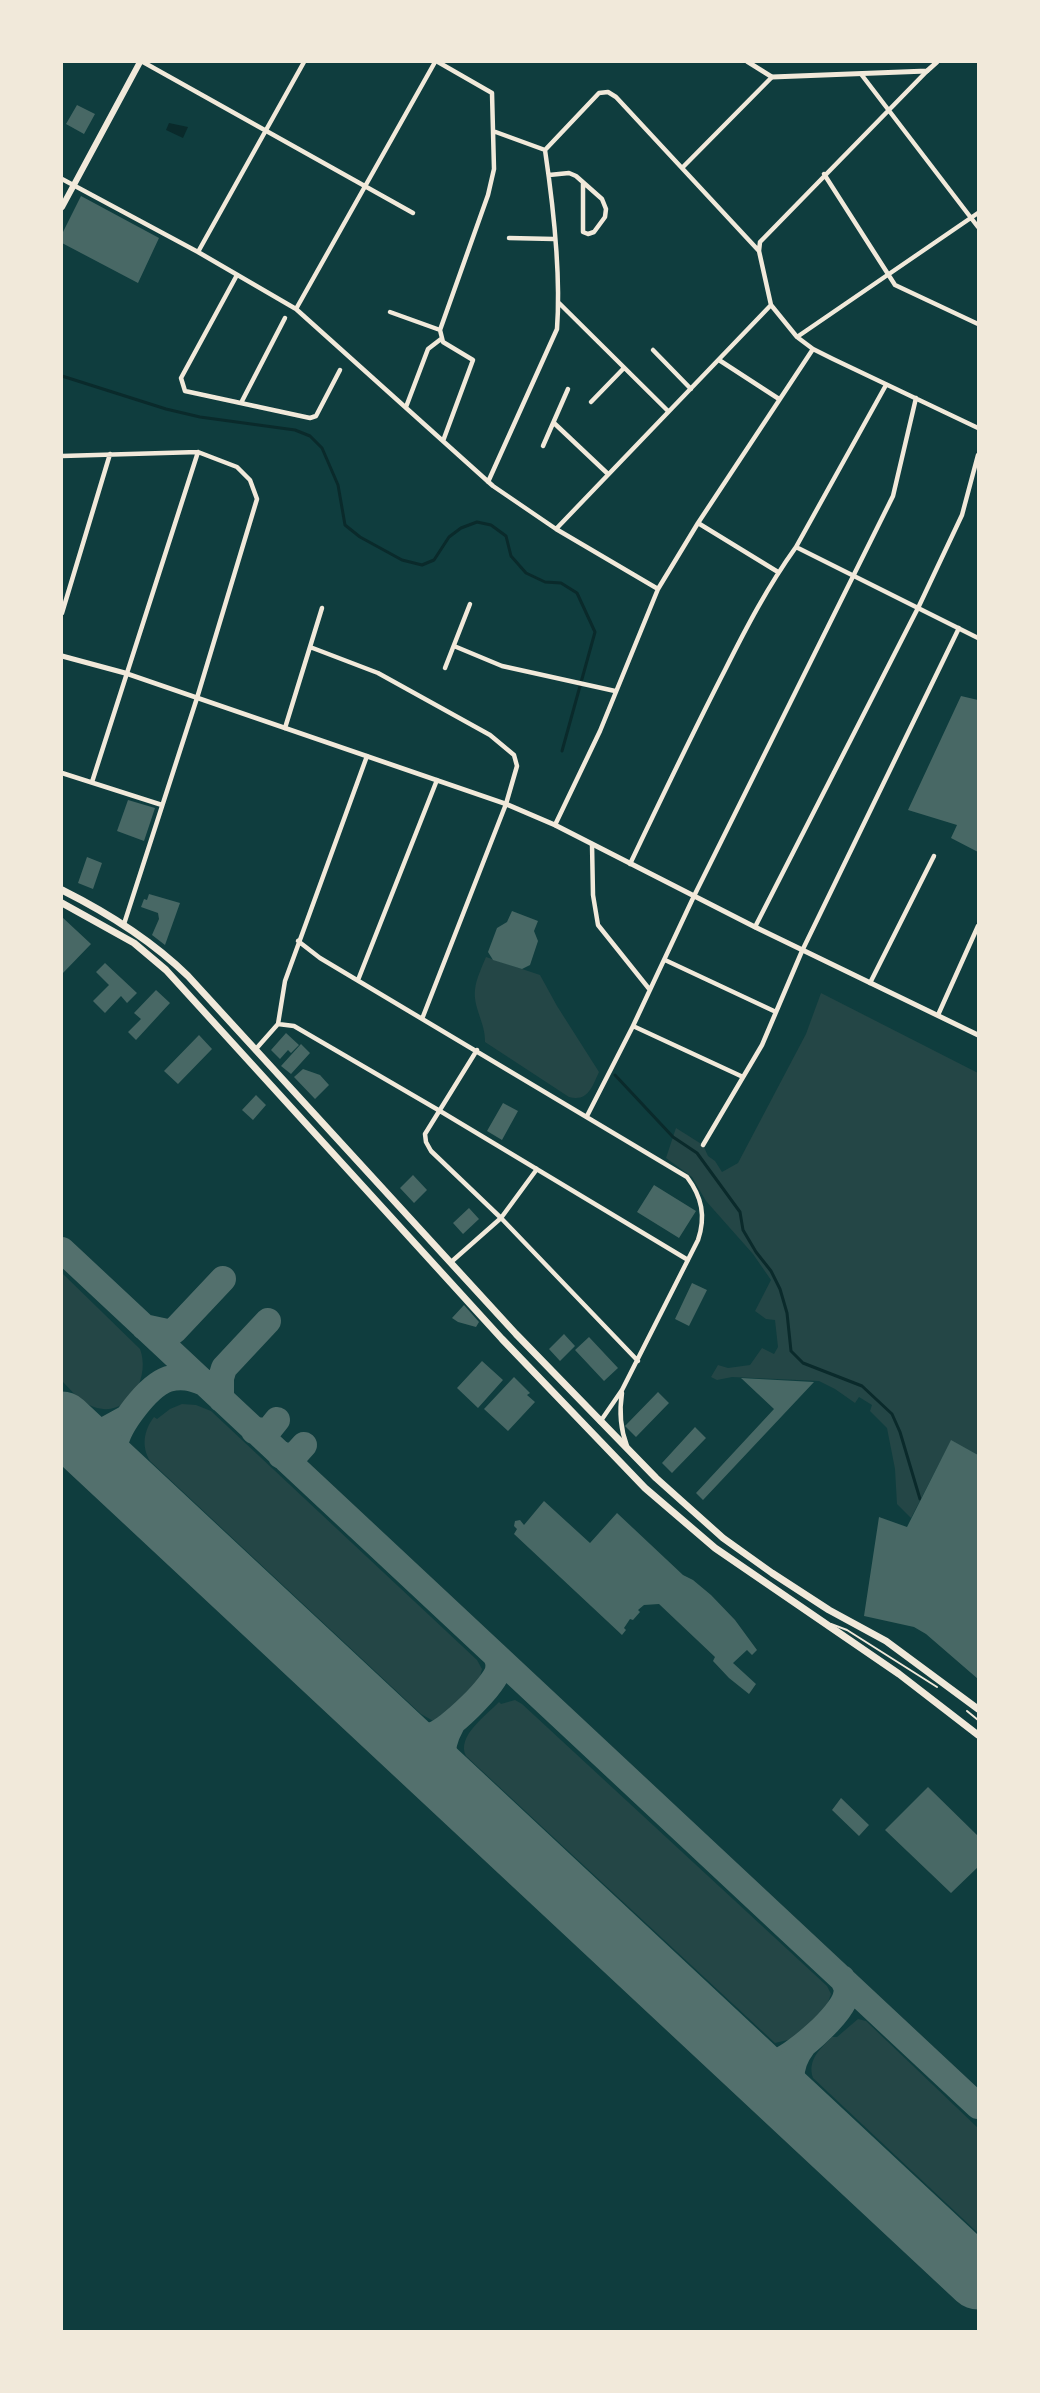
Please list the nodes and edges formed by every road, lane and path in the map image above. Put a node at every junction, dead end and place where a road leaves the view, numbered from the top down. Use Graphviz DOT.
graph roads {
  1 [pos="142,62"];
  2 [pos="304,62"];
  3 [pos="436,62"];
  4 [pos="748,62"];
  5 [pos="937,62"];
  6 [pos="927,71"];
  7 [pos="861,74"];
  8 [pos="772,77"];
  9 [pos="891,111"];
  10 [pos="265,131"];
  11 [pos="493,131"];
  12 [pos="545,150"];
  13 [pos="682,168"];
  14 [pos="549,174"];
  15 [pos="824,174"];
  16 [pos="62,179"];
  17 [pos="584,183"];
  18 [pos="73,185"];
  19 [pos="364,187"];
  20 [pos="62,207"];
  21 [pos="413,213"];
  22 [pos="978,213"];
  23 [pos="971,218"];
  24 [pos="978,227"];
  25 [pos="509,238"];
  26 [pos="554,238"];
  27 [pos="759,251"];
  28 [pos="198,252"];
  29 [pos="888,274"];
  30 [pos="237,275"];
  31 [pos="559,303"];
  32 [pos="771,305"];
  33 [pos="296,309"];
  34 [pos="390,312"];
  35 [pos="285,318"];
  36 [pos="978,324"];
  37 [pos="440,330"];
  38 [pos="797,337"];
  39 [pos="441,339"];
  40 [pos="813,349"];
  41 [pos="653,350"];
  42 [pos="719,360"];
  43 [pos="624,368"];
  44 [pos="340,370"];
  45 [pos="886,385"];
  46 [pos="568,389"];
  47 [pos="691,389"];
  48 [pos="916,398"];
  49 [pos="779,399"];
  50 [pos="591,402"];
  51 [pos="241,403"];
  52 [pos="406,407"];
  53 [pos="668,411"];
  54 [pos="554,423"];
  55 [pos="978,428"];
  56 [pos="443,441"];
  57 [pos="543,446"];
  58 [pos="198,452"];
  59 [pos="110,454"];
  60 [pos="978,455"];
  61 [pos="62,456"];
  62 [pos="608,474"];
  63 [pos="488,482"];
  64 [pos="698,523"];
  65 [pos="556,529"];
  66 [pos="796,547"];
  67 [pos="778,572"];
  68 [pos="854,574"];
  69 [pos="658,589"];
  70 [pos="470,604"];
  71 [pos="919,606"];
  72 [pos="322,608"];
  73 [pos="62,613"];
  74 [pos="959,628"];
  75 [pos="978,638"];
  76 [pos="454,646"];
  77 [pos="310,648"];
  78 [pos="62,656"];
  79 [pos="445,668"];
  80 [pos="125,673"];
  81 [pos="615,691"];
  82 [pos="197,698"];
  83 [pos="285,728"];
  84 [pos="367,756"];
  85 [pos="62,773"];
  86 [pos="437,780"];
  87 [pos="92,782"];
  88 [pos="506,804"];
  89 [pos="162,805"];
  90 [pos="555,825"];
  91 [pos="592,844"];
  92 [pos="934,856"];
  93 [pos="630,864"];
  94 [pos="62,890"];
  95 [pos="694,896"];
  96 [pos="62,903"];
  97 [pos="124,924"];
  98 [pos="978,926"];
  99 [pos="755,927"];
  100 [pos="298,942"];
  101 [pos="802,951"];
  102 [pos="665,960"];
  103 [pos="358,980"];
  104 [pos="870,983"];
  105 [pos="650,990"];
  106 [pos="776,1012"];
  107 [pos="938,1015"];
  108 [pos="422,1019"];
  109 [pos="278,1024"];
  110 [pos="633,1026"];
  111 [pos="978,1035"];
  112 [pos="255,1050"];
  113 [pos="477,1050"];
  114 [pos="743,1077"];
  115 [pos="440,1111"];
  116 [pos="587,1116"];
  117 [pos="703,1145"];
  118 [pos="537,1169"];
  119 [pos="501,1218"];
  120 [pos="688,1260"];
  121 [pos="450,1263"];
  122 [pos="638,1361"];
  123 [pos="622,1390"];
  124 [pos="600,1422"];
  125 [pos="628,1450"];
  126 [pos="820,1620"];
  127 [pos="937,1687"];
  128 [pos="978,1709"];
  129 [pos="967,1711"];
  130 [pos="978,1720"];
  131 [pos="978,1735"];
  1 -- 10 [label="street"];
  1 -- 18 [label="main road"];
  2 -- 10 [label="street"];
  3 -- 11 [label="street"];
  3 -- 19 [label="street"];
  4 -- 8 [label="street"];
  5 -- 6 [label="street"];
  6 -- 7 [label="street"];
  6 -- 9 [label="street"];
  7 -- 8 [label="street"];
  7 -- 9 [label="street"];
  8 -- 13 [label="street"];
  9 -- 15 [label="street"];
  9 -- 23 [label="street"];
  10 -- 19 [label="street"];
  10 -- 28 [label="street"];
  11 -- 12 [label="street"];
  11 -- 37 [label="street"];
  12 -- 13 [label="street"];
  12 -- 14 [label="street"];
  13 -- 27 [label="street"];
  14 -- 17 [label="street"];
  14 -- 26 [label="street"];
  15 -- 27 [label="street"];
  15 -- 29 [label="street"];
  16 -- 18 [label="street"];
  17 -- 17 [label="street"];
  18 -- 20 [label="main road"];
  18 -- 28 [label="street"];
  19 -- 21 [label="street"];
  19 -- 33 [label="street"];
  22 -- 23 [label="street"];
  23 -- 24 [label="street"];
  23 -- 29 [label="street"];
  25 -- 26 [label="street"];
  26 -- 31 [label="street"];
  27 -- 32 [label="street"];
  28 -- 30 [label="street"];
  29 -- 36 [label="street"];
  29 -- 38 [label="street"];
  30 -- 33 [label="street"];
  30 -- 51 [label="street"];
  31 -- 43 [label="street"];
  31 -- 63 [label="street"];
  32 -- 38 [label="street"];
  32 -- 42 [label="street"];
  33 -- 52 [label="street"];
  34 -- 37 [label="street"];
  35 -- 51 [label="street"];
  37 -- 39 [label="street"];
  38 -- 40 [label="street"];
  39 -- 52 [label="street"];
  39 -- 56 [label="street"];
  40 -- 45 [label="street"];
  40 -- 49 [label="street"];
  41 -- 47 [label="street"];
  42 -- 47 [label="street"];
  42 -- 49 [label="street"];
  43 -- 50 [label="street"];
  43 -- 53 [label="street"];
  44 -- 51 [label="street"];
  45 -- 48 [label="street"];
  45 -- 66 [label="street"];
  46 -- 54 [label="street"];
  47 -- 53 [label="street"];
  48 -- 55 [label="street"];
  48 -- 68 [label="street"];
  49 -- 64 [label="street"];
  52 -- 56 [label="street"];
  53 -- 62 [label="street"];
  54 -- 57 [label="street"];
  54 -- 62 [label="street"];
  56 -- 63 [label="street"];
  58 -- 59 [label="street"];
  58 -- 80 [label="street"];
  58 -- 82 [label="street"];
  59 -- 61 [label="street"];
  59 -- 73 [label="street"];
  60 -- 71 [label="street"];
  62 -- 65 [label="street"];
  63 -- 65 [label="street"];
  64 -- 67 [label="street"];
  64 -- 69 [label="street"];
  65 -- 69 [label="street"];
  66 -- 67 [label="street"];
  66 -- 68 [label="street"];
  67 -- 93 [label="street"];
  68 -- 71 [label="street"];
  68 -- 95 [label="street"];
  69 -- 81 [label="street"];
  70 -- 76 [label="street"];
  71 -- 74 [label="street"];
  71 -- 99 [label="street"];
  72 -- 77 [label="street"];
  74 -- 75 [label="street"];
  74 -- 101 [label="street"];
  76 -- 79 [label="street"];
  76 -- 81 [label="street"];
  77 -- 83 [label="street"];
  77 -- 88 [label="street"];
  78 -- 80 [label="street"];
  80 -- 82 [label="street"];
  80 -- 87 [label="street"];
  81 -- 90 [label="street"];
  82 -- 83 [label="street"];
  82 -- 89 [label="street"];
  83 -- 84 [label="street"];
  84 -- 86 [label="street"];
  84 -- 100 [label="street"];
  85 -- 87 [label="street"];
  86 -- 88 [label="street"];
  86 -- 103 [label="street"];
  87 -- 89 [label="street"];
  88 -- 90 [label="street"];
  88 -- 108 [label="street"];
  89 -- 97 [label="street"];
  90 -- 91 [label="street"];
  91 -- 93 [label="street"];
  91 -- 105 [label="street"];
  92 -- 104 [label="street"];
  93 -- 95 [label="street"];
  94 -- 97 [label="main road"];
  95 -- 99 [label="street"];
  95 -- 102 [label="street"];
  96 -- 126 [label="main road"];
  97 -- 112 [label="main road"];
  98 -- 107 [label="street"];
  99 -- 101 [label="street"];
  100 -- 103 [label="street"];
  100 -- 109 [label="street"];
  101 -- 104 [label="street"];
  101 -- 106 [label="street"];
  102 -- 105 [label="street"];
  102 -- 106 [label="street"];
  103 -- 108 [label="street"];
  104 -- 107 [label="street"];
  105 -- 110 [label="street"];
  106 -- 114 [label="street"];
  107 -- 111 [label="street"];
  108 -- 113 [label="street"];
  109 -- 112 [label="street"];
  109 -- 115 [label="street"];
  110 -- 114 [label="street"];
  110 -- 116 [label="street"];
  112 -- 121 [label="main road"];
  113 -- 115 [label="street"];
  113 -- 116 [label="street"];
  114 -- 117 [label="street"];
  115 -- 118 [label="street"];
  115 -- 119 [label="street"];
  116 -- 120 [label="street"];
  118 -- 119 [label="street"];
  118 -- 120 [label="street"];
  119 -- 121 [label="street"];
  119 -- 122 [label="street"];
  120 -- 122 [label="street"];
  121 -- 124 [label="main road"];
  122 -- 123 [label="street"];
  123 -- 124 [label="street"];
  123 -- 125 [label="street"];
  124 -- 125 [label="main road"];
  125 -- 128 [label="main road"];
  126 -- 127 [label="lane"];
  126 -- 131 [label="main road"];
  129 -- 130 [label="lane"];
}
